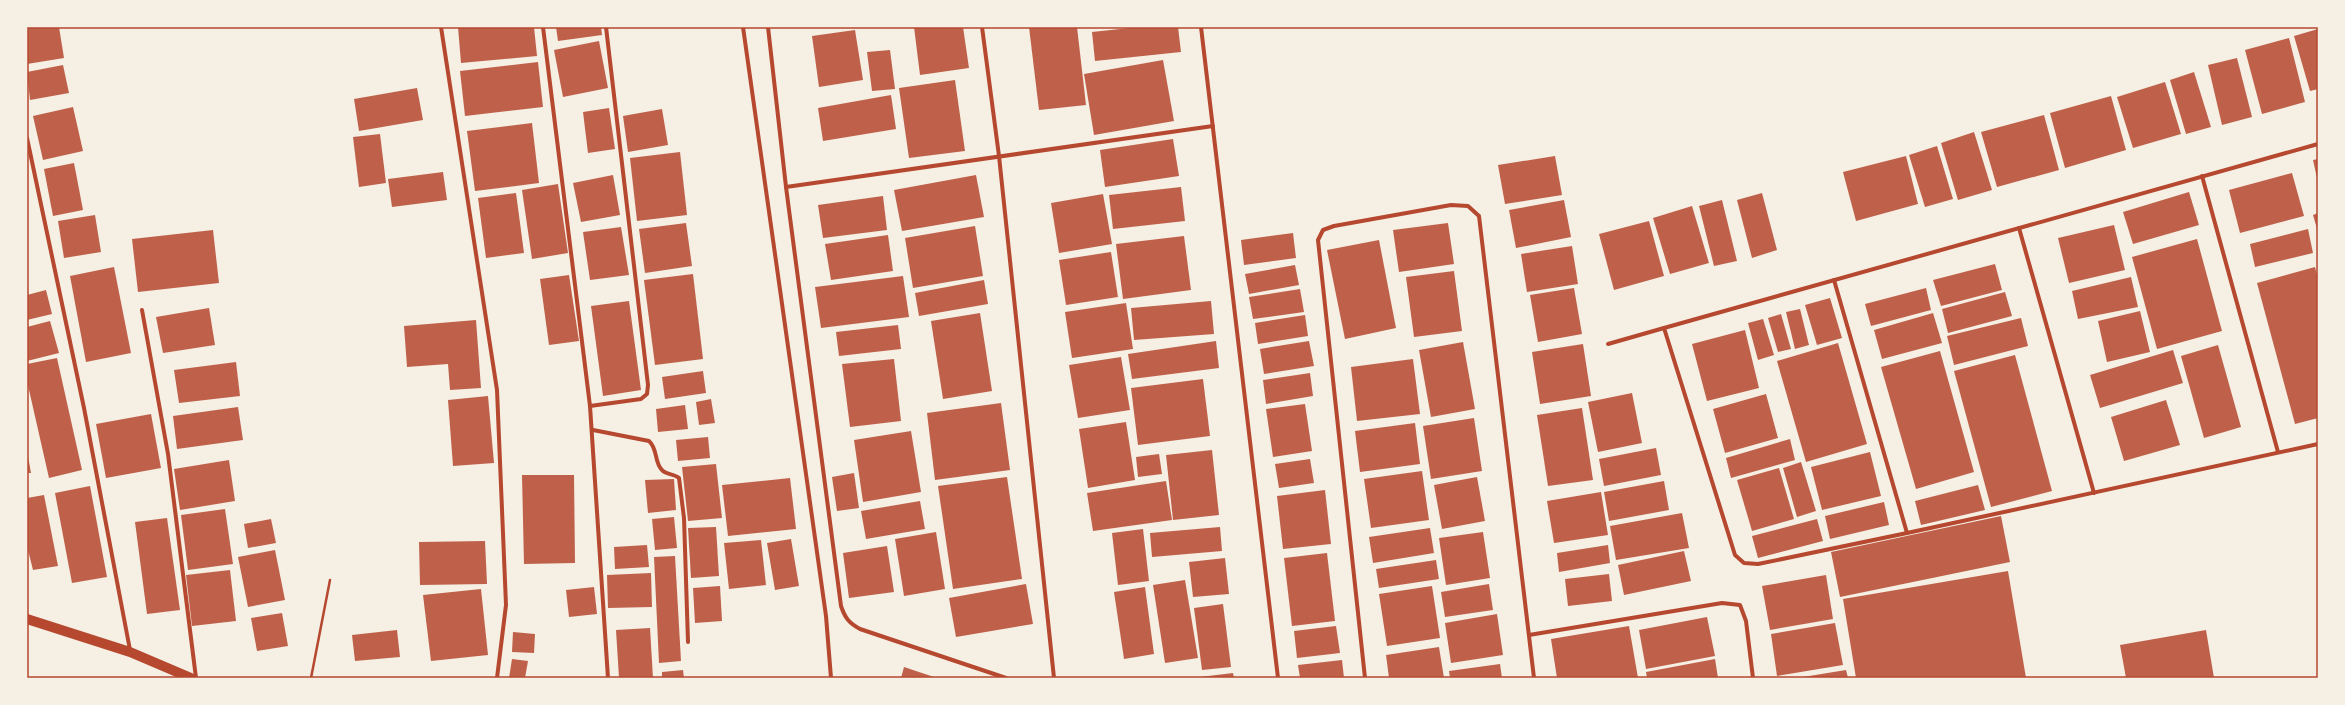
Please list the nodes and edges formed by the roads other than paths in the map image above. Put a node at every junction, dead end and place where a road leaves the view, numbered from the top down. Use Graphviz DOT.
graph roads {
  1 [pos="441,27"];
  2 [pos="542,27"];
  3 [pos="606,27"];
  4 [pos="743,27"];
  5 [pos="768,27"];
  6 [pos="982,27"];
  7 [pos="1201,27"];
  8 [pos="1213,126"];
  9 [pos="27,138"];
  10 [pos="2318,144"];
  11 [pos="999,156"];
  12 [pos="2202,176"];
  13 [pos="786,187"];
  14 [pos="2019,228"];
  15 [pos="1834,280"];
  16 [pos="142,310"];
  17 [pos="1664,328"];
  18 [pos="1608,344"];
  19 [pos="590,406"];
  20 [pos="592,430"];
  21 [pos="2318,444"];
  22 [pos="2278,452"];
  23 [pos="2094,493"];
  24 [pos="1907,533"];
  25 [pos="27,619"];
  26 [pos="1528,635"];
  27 [pos="688,642"];
  28 [pos="130,652"];
  29 [pos="190,678"];
  30 [pos="196,678"];
  31 [pos="497,678"];
  32 [pos="608,678"];
  33 [pos="831,678"];
  34 [pos="1006,678"];
  35 [pos="1054,678"];
  36 [pos="1278,678"];
  37 [pos="1365,678"];
  38 [pos="1534,678"];
  39 [pos="1753,678"];
  1 -- 31 [label="street"];
  2 -- 19 [label="street"];
  3 -- 19 [label="street"];
  4 -- 33 [label="street"];
  5 -- 13 [label="street"];
  6 -- 11 [label="street"];
  7 -- 8 [label="street"];
  8 -- 11 [label="street"];
  8 -- 36 [label="street"];
  9 -- 28 [label="street"];
  10 -- 12 [label="street"];
  11 -- 13 [label="street"];
  11 -- 35 [label="street"];
  12 -- 14 [label="street"];
  12 -- 22 [label="street"];
  13 -- 34 [label="street"];
  14 -- 15 [label="street"];
  14 -- 23 [label="street"];
  15 -- 17 [label="street"];
  15 -- 24 [label="street"];
  16 -- 30 [label="street"];
  17 -- 18 [label="street"];
  17 -- 24 [label="street"];
  19 -- 20 [label="street"];
  20 -- 27 [label="street"];
  20 -- 32 [label="street"];
  21 -- 22 [label="street"];
  22 -- 23 [label="street"];
  23 -- 24 [label="street"];
  25 -- 28 [label="main road"];
  26 -- 37 [label="street"];
  26 -- 38 [label="street"];
  26 -- 39 [label="street"];
  28 -- 29 [label="main road"];
}
